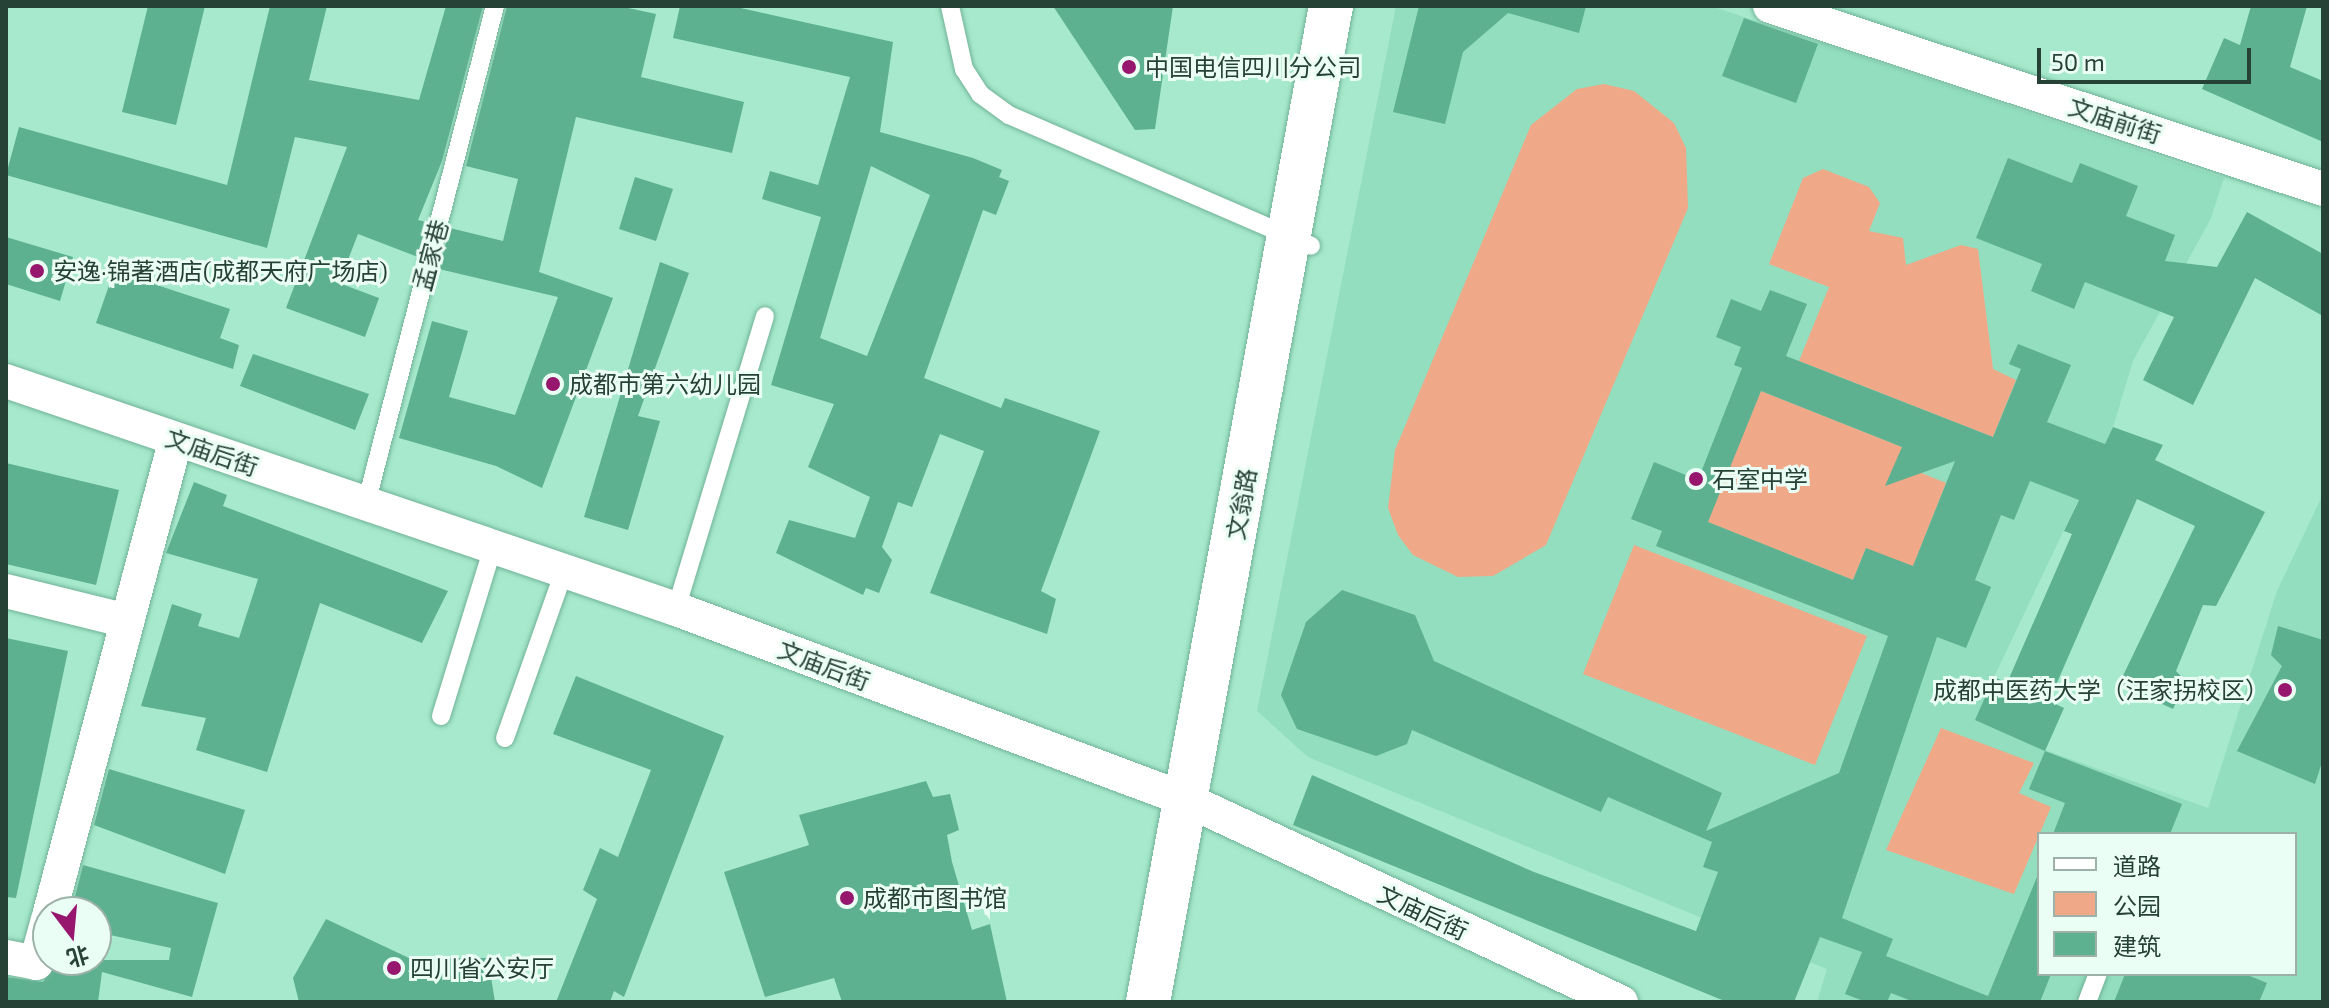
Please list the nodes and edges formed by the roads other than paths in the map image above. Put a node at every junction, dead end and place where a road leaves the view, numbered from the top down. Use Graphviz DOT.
graph roads {
  1 [pos="495,6"];
  2 [pos="950,6"];
  3 [pos="1331,6"];
  4 [pos="1355,6"];
  5 [pos="1770,6"];
  6 [pos="2323,189"];
  7 [pos="1300,242"];
  8 [pos="765,316"];
  9 [pos="6,381"];
  10 [pos="176,440"];
  11 [pos="366,504"];
  12 [pos="493,547"];
  13 [pos="564,571"];
  14 [pos="6,591"];
  15 [pos="676,609"];
  16 [pos="127,621"];
  17 [pos="441,716"];
  18 [pos="505,738"];
  19 [pos="1197,807"];
  20 [pos="54,896"];
  21 [pos="6,957"];
  22 [pos="32,962"];
  23 [pos="2097,976"];
  24 [pos="1148,1002"];
  25 [pos="1176,1002"];
  26 [pos="1621,1002"];
  27 [pos="2087,1002"];
  1 -- 11 [label="lane, 孟家巷"];
  2 -- 7 [label="lane"];
  3 -- 7 [label="main road, 文翁路"];
  4 -- 7 [label="main road, 文翁路"];
  5 -- 6 [label="street, 文庙前街"];
  7 -- 19 [label="main road, 文翁路"];
  8 -- 15 [label="lane"];
  9 -- 10 [label="street, 文庙后街"];
  10 -- 11 [label="street, 文庙后街"];
  10 -- 16 [label="street"];
  11 -- 12 [label="street, 文庙后街"];
  12 -- 13 [label="street, 文庙后街"];
  12 -- 17 [label="lane"];
  13 -- 15 [label="street, 文庙后街"];
  13 -- 18 [label="lane"];
  14 -- 16 [label="street"];
  15 -- 19 [label="street, 文庙后街"];
  16 -- 20 [label="street"];
  19 -- 24 [label="main road, 文翁路"];
  19 -- 25 [label="main road, 文翁路"];
  19 -- 26 [label="street, 文庙后街"];
  21 -- 22 [label="street"];
  23 -- 27 [label="lane"];
}
